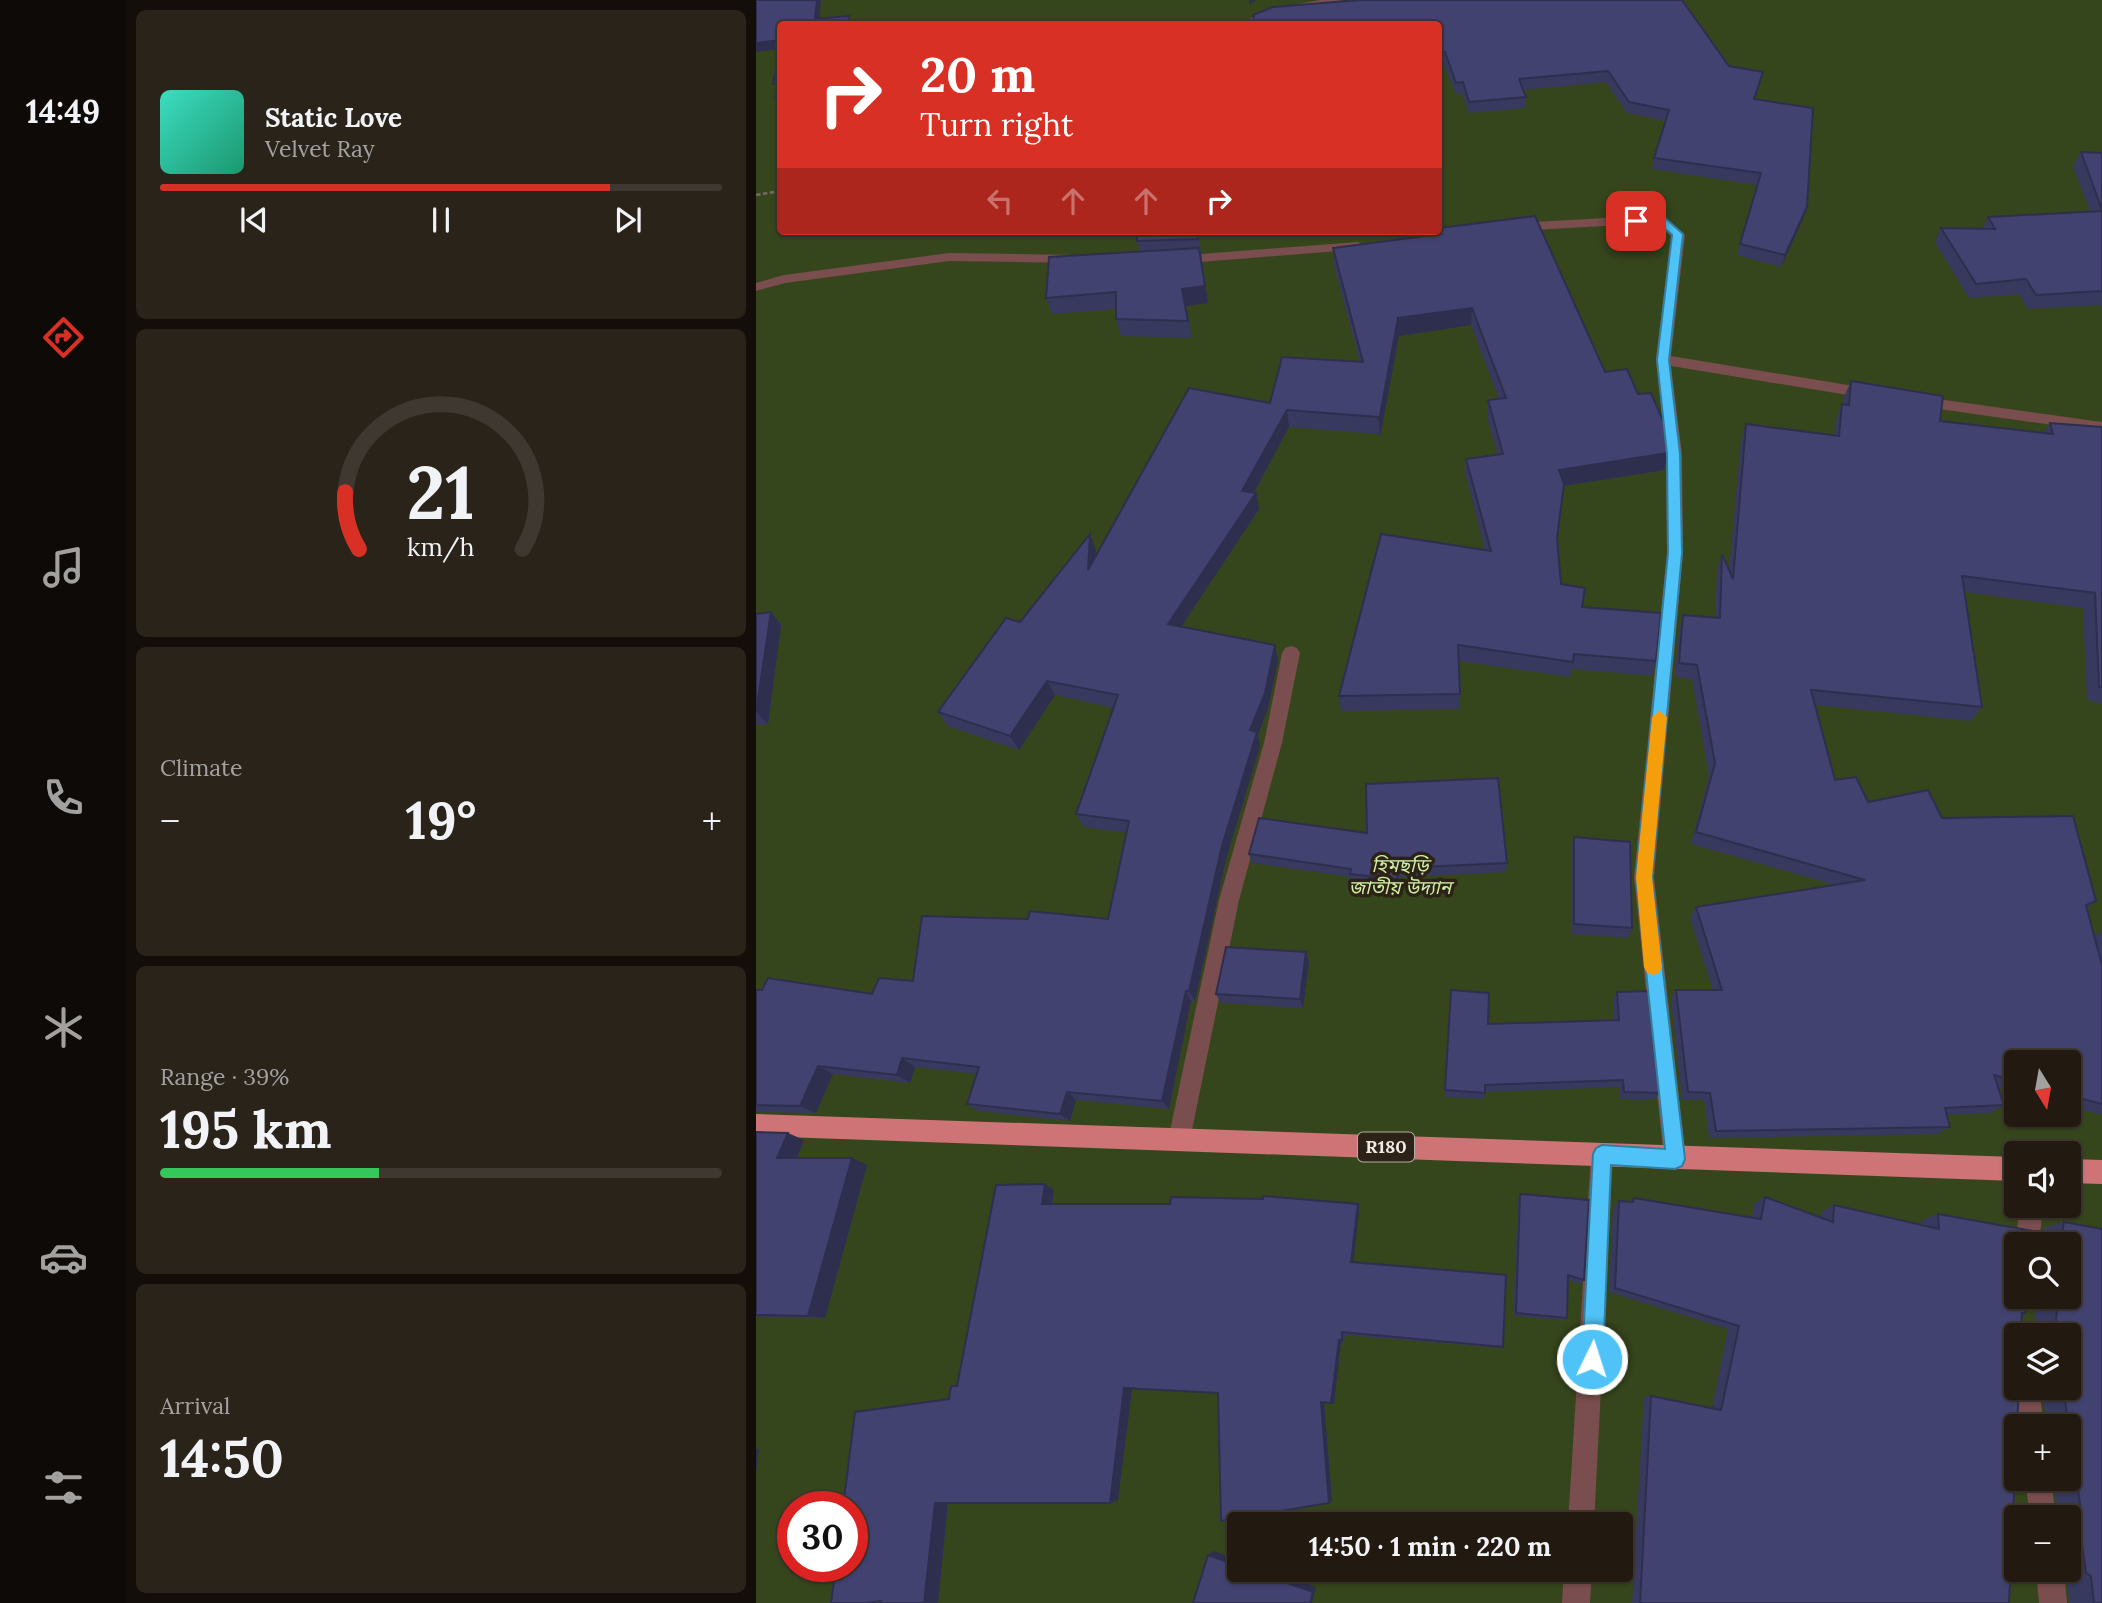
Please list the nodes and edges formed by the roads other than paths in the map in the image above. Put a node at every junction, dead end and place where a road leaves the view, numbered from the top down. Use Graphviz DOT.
graph roads {
  1 [pos="1339,0"];
  2 [pos="1252,21"];
  3 [pos="1499,229"];
  4 [pos="1367,245"];
  5 [pos="1085,259"];
  6 [pos="1154,260"];
  7 [pos="756,287"];
  8 [pos="1663,360"];
  9 [pos="2102,427"];
  10 [pos="1291,653"];
  11 [pos="756,1125"];
  12 [pos="1179,1140"];
  13 [pos="1602,1154"];
  14 [pos="1675,1159"];
  15 [pos="2004,1169"];
  16 [pos="2081,1171"];
  17 [pos="2102,1172"];
  18 [pos="1582,1512"];
  19 [pos="1577,1582"];
  20 [pos="2051,1582"];
  21 [pos="1576,1603"];
  22 [pos="2053,1603"];
  1 -- 2 [label="street"];
  3 -- 8 [label="street"];
  4 -- 6 [label="street"];
  5 -- 7 [label="street"];
  8 -- 9 [label="street"];
  8 -- 14 [label="street"];
  10 -- 12 [label="street"];
  11 -- 12 [label="main road, R180"];
  12 -- 13 [label="main road, R180"];
  13 -- 14 [label="main road, R180"];
  13 -- 18 [label="street"];
  14 -- 15 [label="main road, R180"];
  16 -- 17 [label="main road"];
  19 -- 21 [label="street"];
  20 -- 22 [label="street"];
}
